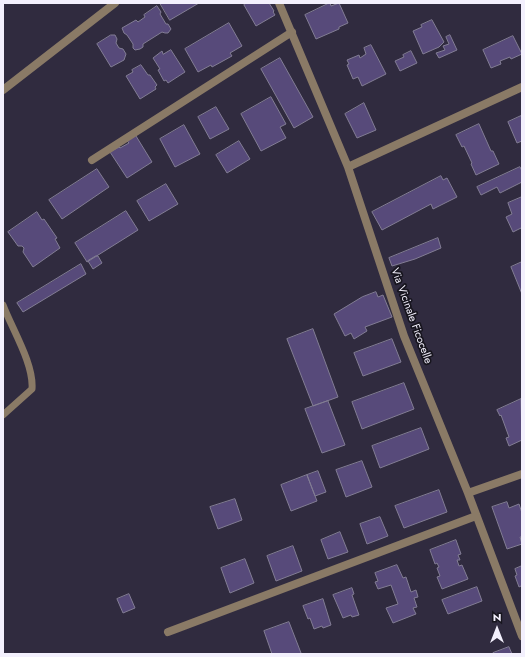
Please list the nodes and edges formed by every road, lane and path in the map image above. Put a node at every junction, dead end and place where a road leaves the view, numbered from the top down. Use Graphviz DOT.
graph roads {
  1 [pos="115,3"];
  2 [pos="279,3"];
  3 [pos="292,32"];
  4 [pos="522,86"];
  5 [pos="3,90"];
  6 [pos="92,160"];
  7 [pos="348,167"];
  8 [pos="3,305"];
  9 [pos="3,415"];
  10 [pos="522,474"];
  11 [pos="468,493"];
  12 [pos="476,516"];
  13 [pos="168,632"];
  14 [pos="522,636"];
  1 -- 5 [label="street"];
  2 -- 3 [label="street, Via Vicinale Ficocelle"];
  3 -- 6 [label="street"];
  3 -- 7 [label="street, Via Vicinale Ficocelle"];
  4 -- 7 [label="street"];
  7 -- 11 [label="street, Via Vicinale Ficocelle"];
  8 -- 9 [label="lane"];
  10 -- 11 [label="street"];
  11 -- 12 [label="street, Via Vicinale Ficocelle"];
  12 -- 13 [label="street"];
  12 -- 14 [label="street, Via Vicinale Ficocelle"];
}
